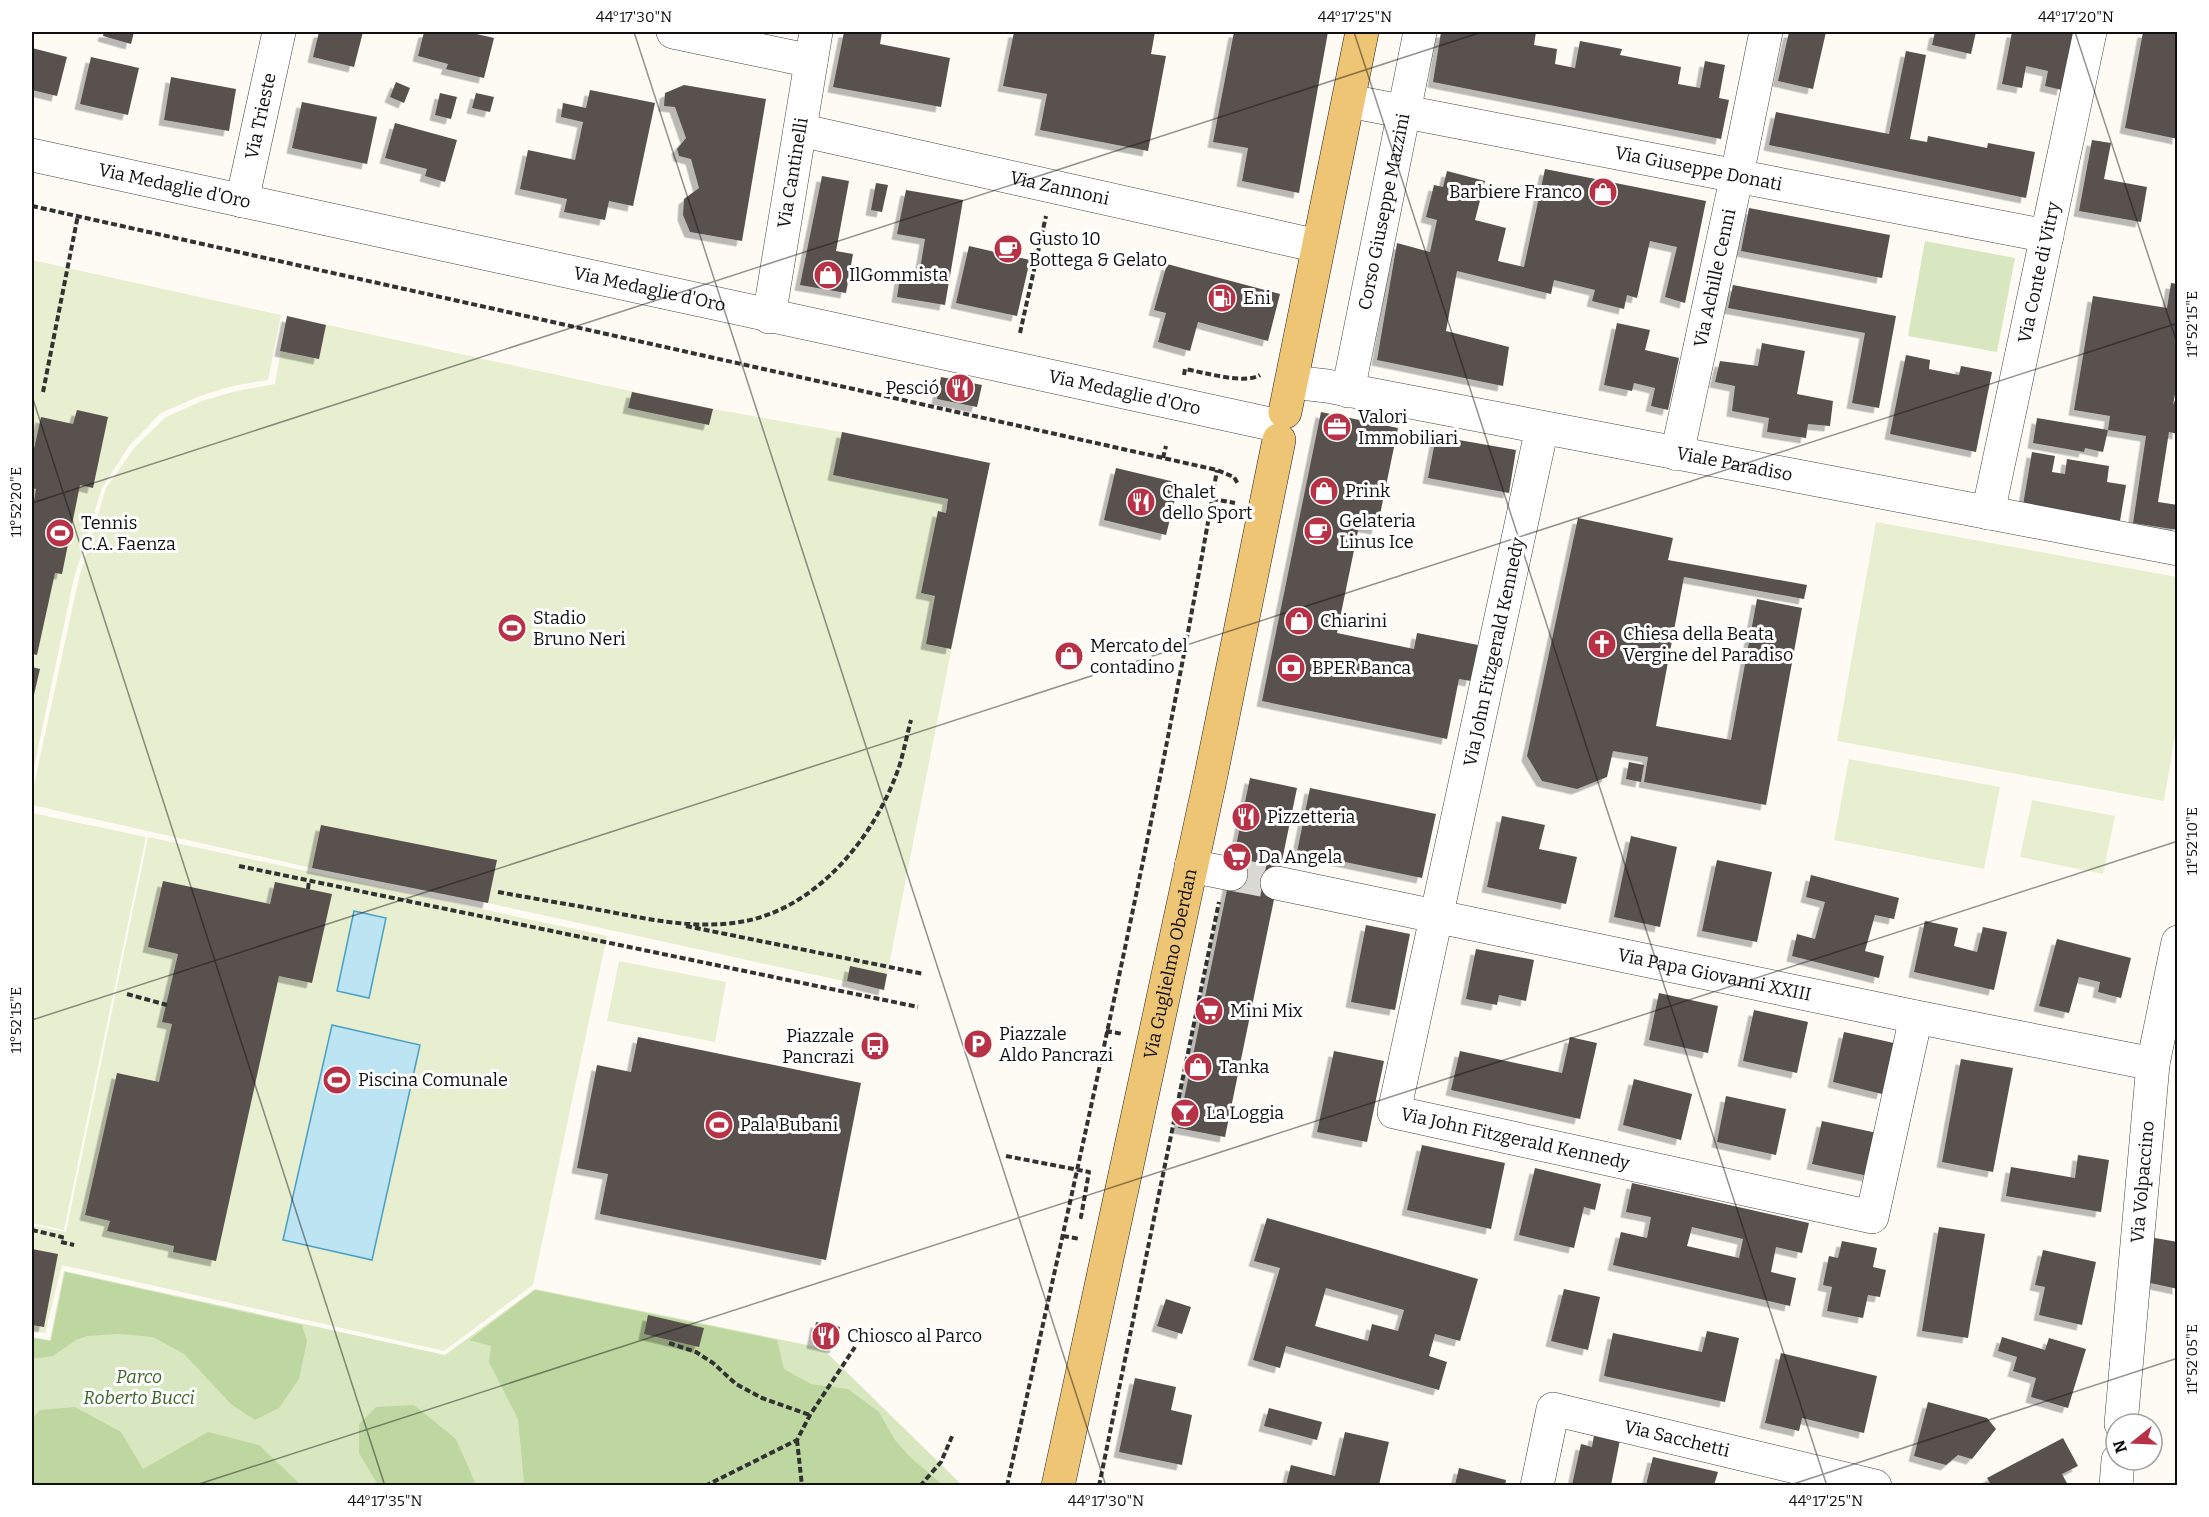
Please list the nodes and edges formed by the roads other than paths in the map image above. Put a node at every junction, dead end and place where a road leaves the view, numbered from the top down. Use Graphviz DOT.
graph roads {
  1 [pos="279,32"];
  2 [pos="673,32"];
  3 [pos="1362,32"];
  4 [pos="1420,32"];
  5 [pos="1766,32"];
  6 [pos="2090,32"];
  7 [pos="813,46"];
  8 [pos="1349,101"];
  9 [pos="1403,111"];
  10 [pos="800,130"];
  11 [pos="32,155"];
  12 [pos="1737,176"];
  13 [pos="242,201"];
  14 [pos="2047,236"];
  15 [pos="1318,246"];
  16 [pos="769,317"];
  17 [pos="1348,391"];
  18 [pos="1277,406"];
  19 [pos="1542,428"];
  20 [pos="1677,454"];
  21 [pos="1988,513"];
  22 [pos="2178,549"];
  23 [pos="1191,866"];
  24 [pos="1226,883"];
  25 [pos="1277,883"];
  26 [pos="1437,915"];
  27 [pos="2178,942"];
  28 [pos="1916,1017"];
  29 [pos="2153,1064"];
  30 [pos="2122,1412"];
  31 [pos="1058,1485"];
  32 [pos="1536,1485"];
  33 [pos="1875,1485"];
  1 -- 13 [label="street, Via Trieste"];
  2 -- 7 [label="street"];
  3 -- 8 [label="main road"];
  4 -- 9 [label="street, Corso Giuseppe Mazzini"];
  5 -- 12 [label="street, Via Achille Cenni"];
  6 -- 14 [label="street, Via Conte di Vitry"];
  7 -- 10 [label="street, Via Cantinelli"];
  8 -- 9 [label="street, Via Giuseppe Donati"];
  8 -- 15 [label="main road"];
  9 -- 12 [label="street, Via Giuseppe Donati"];
  9 -- 17 [label="street, Corso Giuseppe Mazzini"];
  10 -- 15 [label="street, Via Zannoni"];
  10 -- 16 [label="street, Via Cantinelli"];
  11 -- 13 [label="street, Via Medaglie d'Oro"];
  12 -- 14 [label="street, Via Giuseppe Donati"];
  12 -- 20 [label="street, Via Achille Cenni"];
  13 -- 16 [label="street, Via Medaglie d'Oro"];
  14 -- 21 [label="street, Via Conte di Vitry"];
  15 -- 18 [label="main road"];
  16 -- 18 [label="street, Via Medaglie d'Oro"];
  17 -- 18 [label="street, Viale Paradiso"];
  17 -- 19 [label="street, Viale Paradiso"];
  18 -- 23 [label="main road, Via Guglielmo Oberdan"];
  19 -- 20 [label="street, Viale Paradiso"];
  19 -- 26 [label="street, Via John Fitzgerald Kennedy"];
  20 -- 21 [label="street, Viale Paradiso"];
  21 -- 22 [label="street, Viale Paradiso"];
  23 -- 24 [label="street"];
  23 -- 31 [label="main road, Via Guglielmo Oberdan"];
  25 -- 26 [label="street, Via Papa Giovanni XXIII"];
  26 -- 28 [label="street, Via Papa Giovanni XXIII"];
  26 -- 28 [label="street, Via John Fitzgerald Kennedy"];
  27 -- 29 [label="street, Via Volpaccino"];
  28 -- 29 [label="street, Via Papa Giovanni XXIII"];
  29 -- 30 [label="street, Via Volpaccino"];
  32 -- 33 [label="street, Via Sacchetti"];
}
